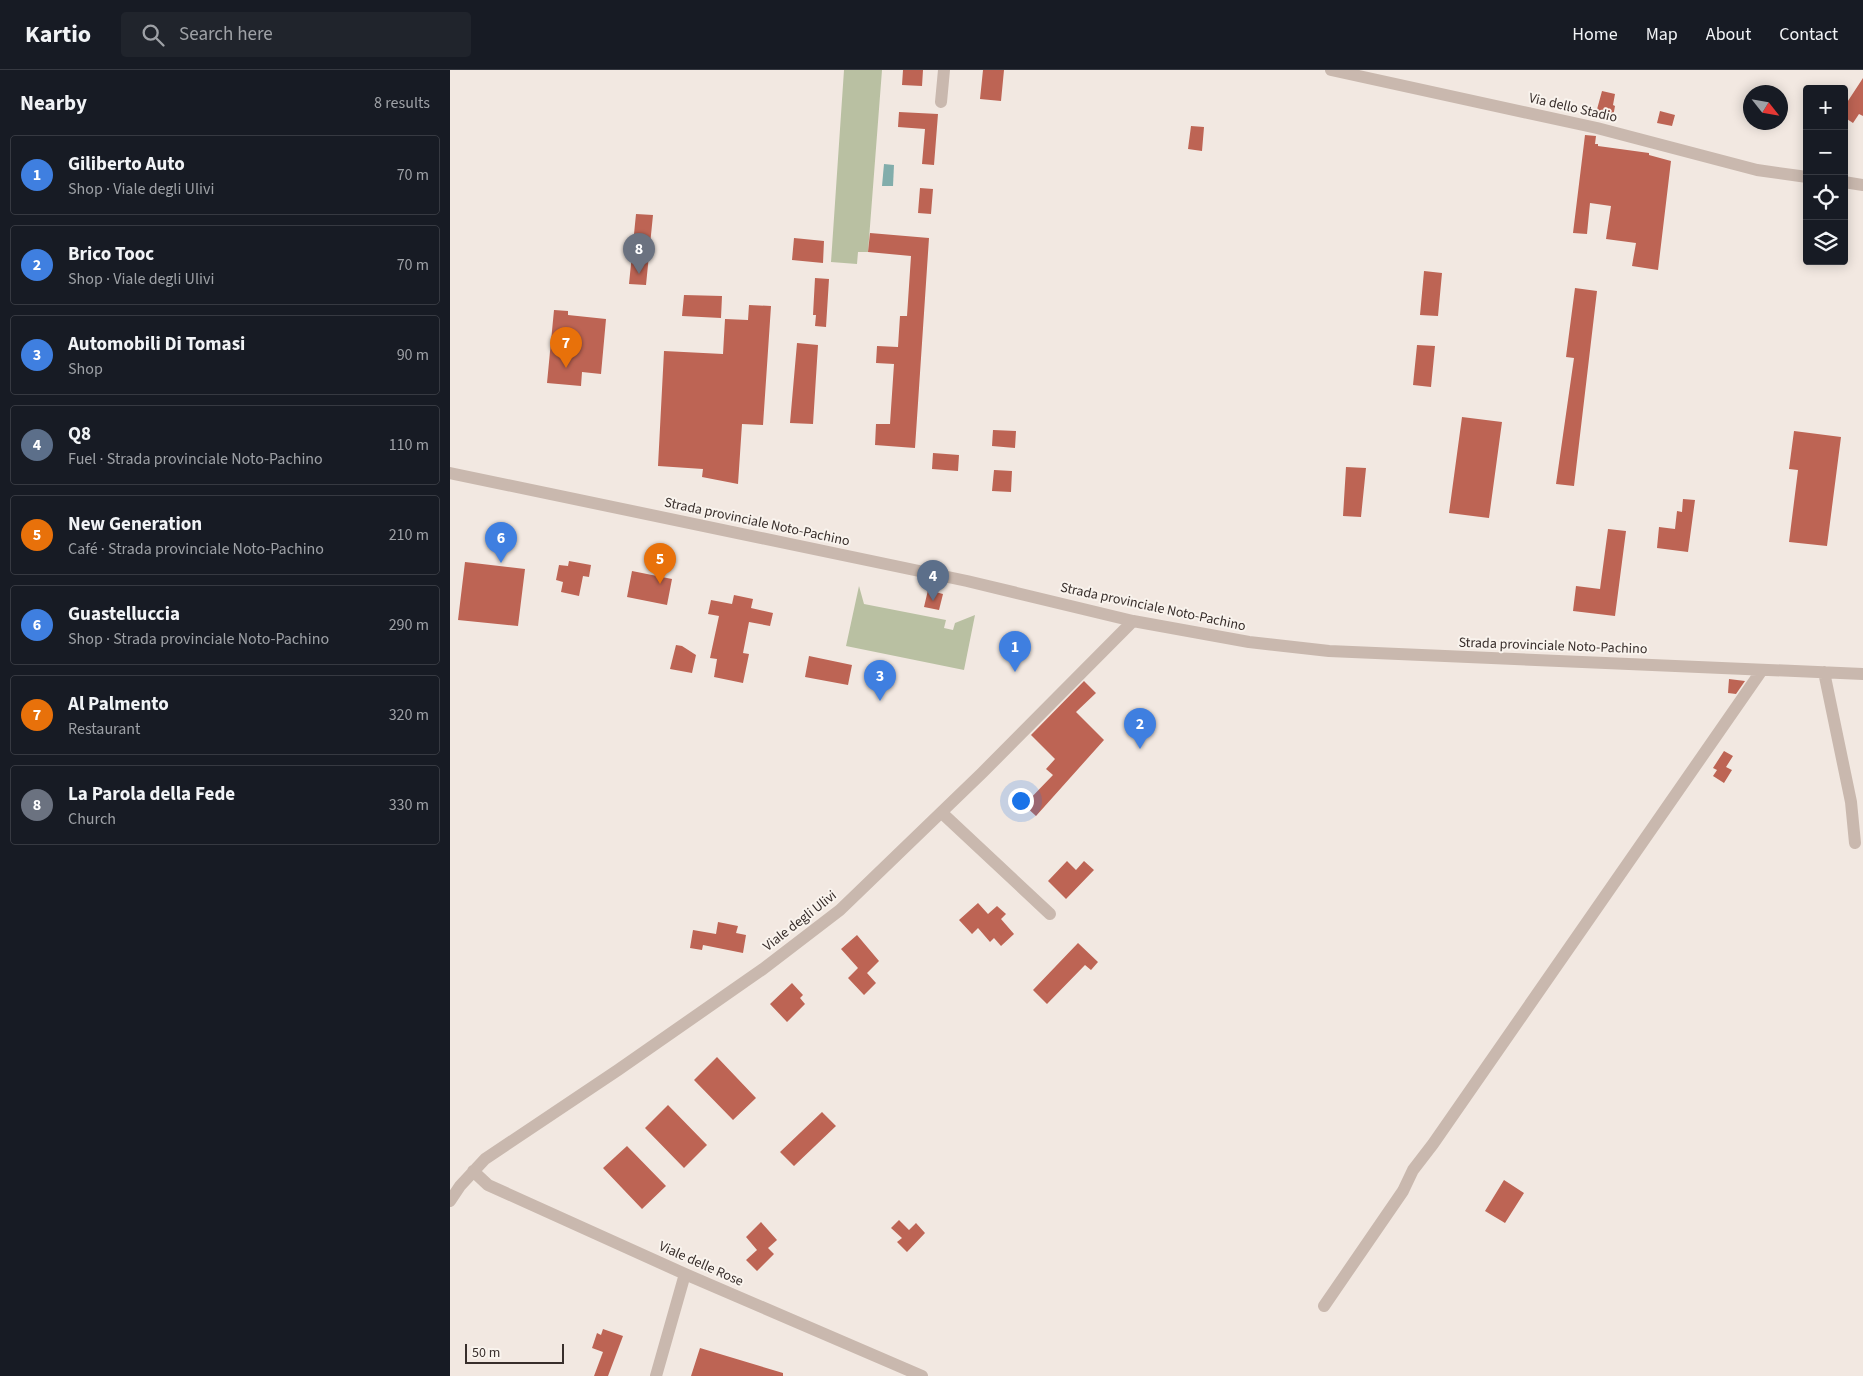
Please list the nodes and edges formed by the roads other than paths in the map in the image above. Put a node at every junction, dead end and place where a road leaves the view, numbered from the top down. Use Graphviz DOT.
graph roads {
  1 [pos="944,70"];
  2 [pos="1331,70"];
  3 [pos="941,102"];
  4 [pos="1803,176"];
  5 [pos="1848,182"];
  6 [pos="1863,184"];
  7 [pos="450,473"];
  8 [pos="1133,621"];
  9 [pos="1762,670"];
  10 [pos="1824,672"];
  11 [pos="1863,674"];
  12 [pos="942,813"];
  13 [pos="1855,843"];
  14 [pos="1050,914"];
  15 [pos="473,1171"];
  16 [pos="450,1201"];
  17 [pos="685,1274"];
  18 [pos="1324,1306"];
  19 [pos="656,1376"];
  20 [pos="922,1376"];
  1 -- 3 [label="street"];
  2 -- 4 [label="street, Via dello Stadio"];
  5 -- 6 [label="street"];
  7 -- 8 [label="street, Strada provinciale Noto-Pachino"];
  8 -- 9 [label="street, Strada provinciale Noto-Pachino"];
  8 -- 12 [label="street, Viale degli Ulivi"];
  9 -- 10 [label="street, Strada provinciale Noto-Pachino"];
  9 -- 18 [label="street"];
  10 -- 11 [label="street, Strada provinciale Noto-Pachino"];
  10 -- 13 [label="street"];
  12 -- 14 [label="street"];
  12 -- 15 [label="street, Viale degli Ulivi"];
  15 -- 16 [label="street, Viale degli Ulivi"];
  15 -- 17 [label="street, Viale delle Rose"];
  17 -- 19 [label="street"];
  17 -- 20 [label="street, Viale delle Rose"];
}
